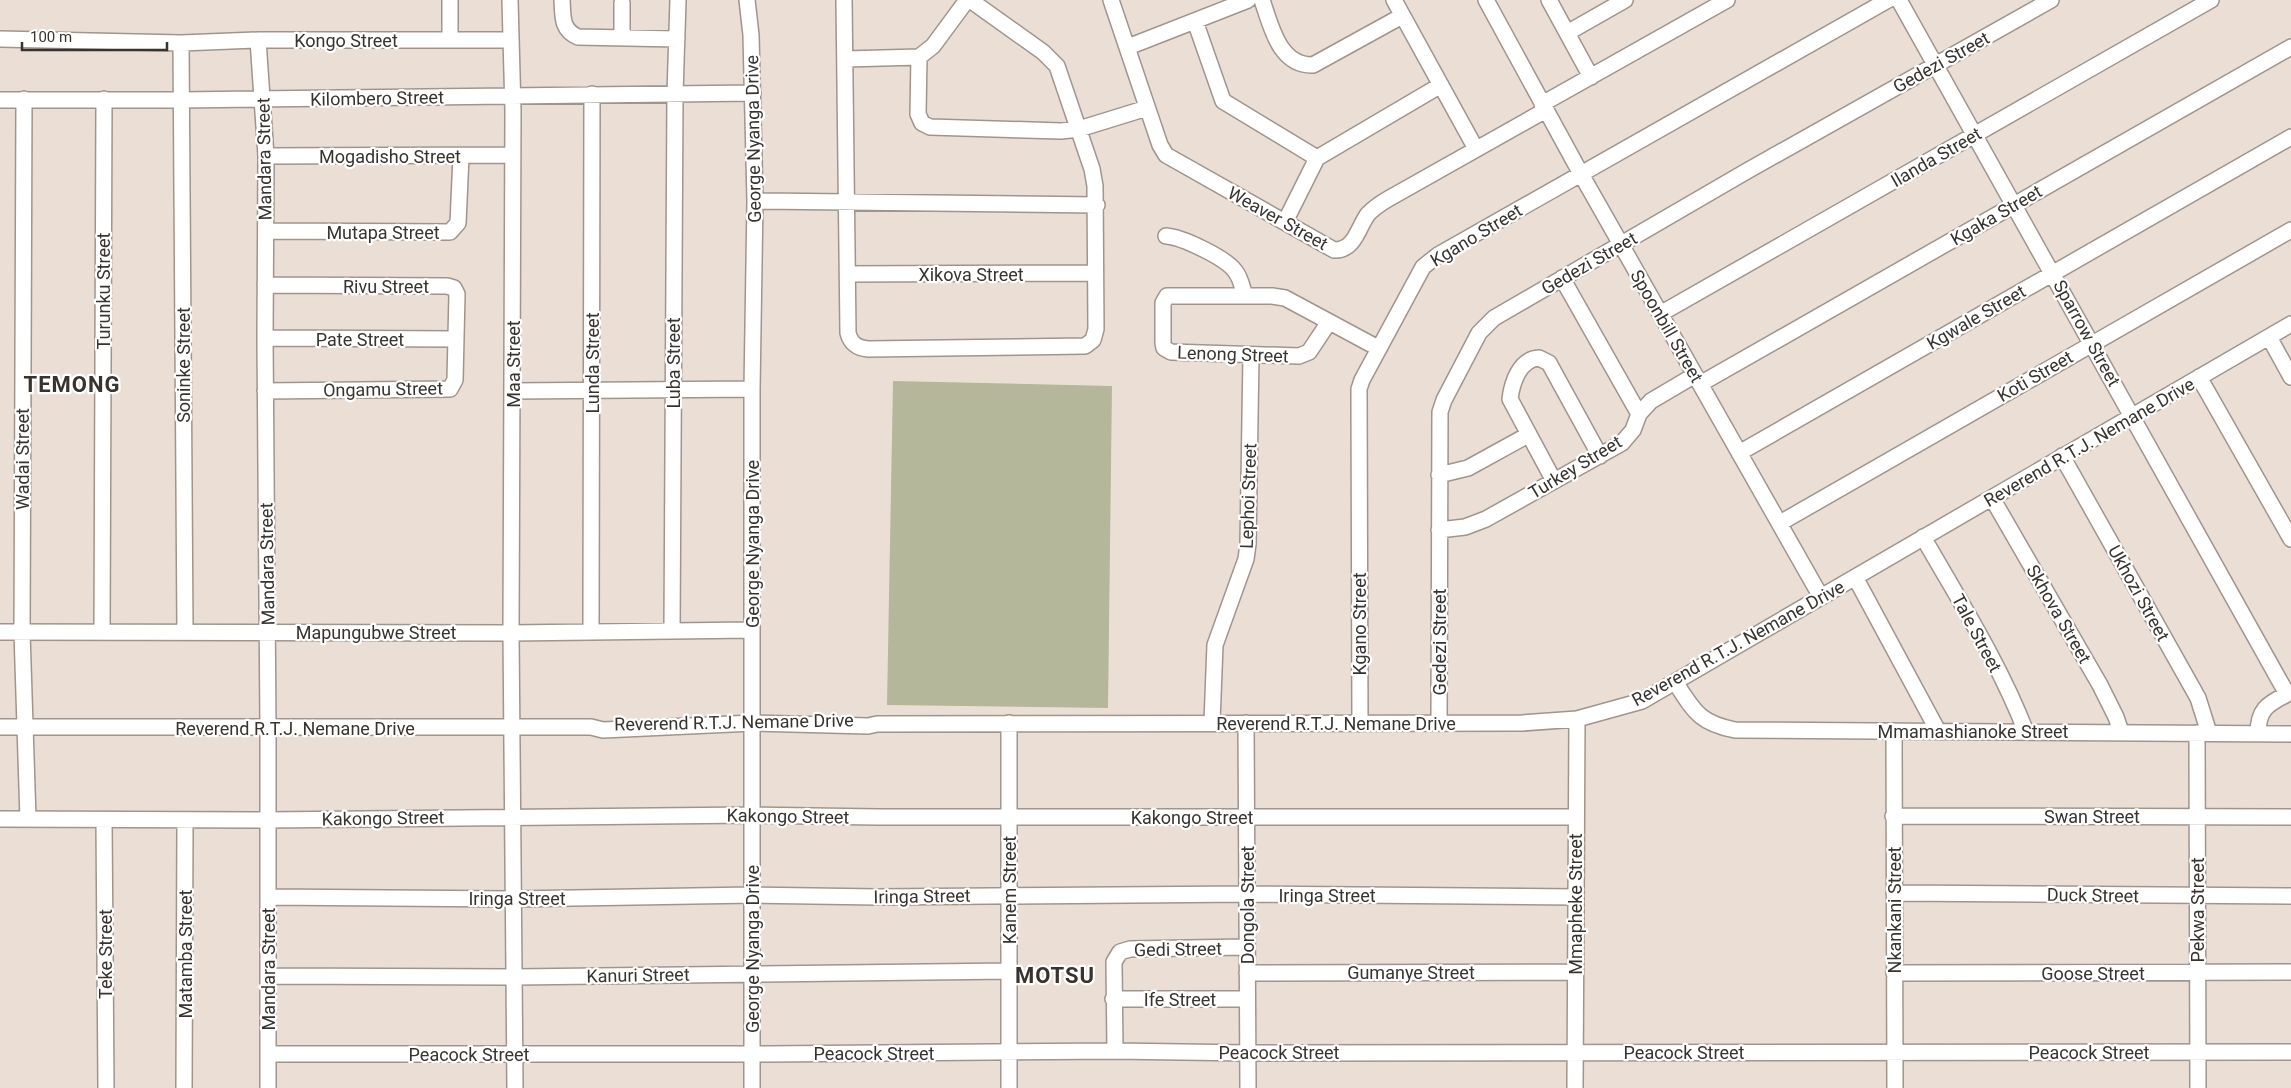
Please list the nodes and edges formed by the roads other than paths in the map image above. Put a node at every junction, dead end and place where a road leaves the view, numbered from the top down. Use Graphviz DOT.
graph roads {
  1 [pos="450,0"];
  2 [pos="510,0"];
  3 [pos="562,0"];
  4 [pos="678,0"];
  5 [pos="747,0"];
  6 [pos="844,0"];
  7 [pos="969,0"];
  8 [pos="1111,0"];
  9 [pos="1248,0"];
  10 [pos="1262,0"];
  11 [pos="1394,0"];
  12 [pos="1486,0"];
  13 [pos="1549,0"];
  14 [pos="1625,0"];
  15 [pos="1727,0"];
  16 [pos="1888,0"];
  17 [pos="1899,0"];
  18 [pos="2051,0"];
  19 [pos="2211,0"];
  20 [pos="622,3"];
  21 [pos="1402,16"];
  22 [pos="1195,21"];
  23 [pos="1567,33"];
  24 [pos="622,38"];
  25 [pos="0,39"];
  26 [pos="450,39"];
  27 [pos="677,39"];
  28 [pos="258,40"];
  29 [pos="510,40"];
  30 [pos="181,43"];
  31 [pos="1128,47"];
  32 [pos="2291,47"];
  33 [pos="919,57"];
  34 [pos="846,59"];
  35 [pos="1935,66"];
  36 [pos="1592,77"];
  37 [pos="1441,86"];
  38 [pos="753,93"];
  39 [pos="592,94"];
  40 [pos="675,94"];
  41 [pos="512,95"];
  42 [pos="104,99"];
  43 [pos="263,99"];
  44 [pos="0,100"];
  45 [pos="24,100"];
  46 [pos="182,100"];
  47 [pos="1544,107"];
  48 [pos="1147,108"];
  49 [pos="1079,129"];
  50 [pos="1975,135"];
  51 [pos="2291,137"];
  52 [pos="1476,149"];
  53 [pos="513,155"];
  54 [pos="266,156"];
  55 [pos="461,156"];
  56 [pos="1317,158"];
  57 [pos="1581,174"];
  58 [pos="755,201"];
  59 [pos="847,202"];
  60 [pos="1096,204"];
  61 [pos="2014,205"];
  62 [pos="1285,222"];
  63 [pos="266,230"];
  64 [pos="2291,230"];
  65 [pos="1166,236"];
  66 [pos="1621,245"];
  67 [pos="1094,273"];
  68 [pos="2053,273"];
  69 [pos="848,274"];
  70 [pos="1562,278"];
  71 [pos="265,285"];
  72 [pos="1245,296"];
  73 [pos="1660,314"];
  74 [pos="1329,322"];
  75 [pos="2291,324"];
  76 [pos="2268,337"];
  77 [pos="265,338"];
  78 [pos="456,339"];
  79 [pos="2092,343"];
  80 [pos="1378,348"];
  81 [pos="1251,355"];
  82 [pos="2199,377"];
  83 [pos="2291,377"];
  84 [pos="1697,380"];
  85 [pos="752,389"];
  86 [pos="513,390"];
  87 [pos="592,390"];
  88 [pos="672,390"];
  89 [pos="265,391"];
  90 [pos="1639,414"];
  91 [pos="2133,416"];
  92 [pos="1528,435"];
  93 [pos="1739,453"];
  94 [pos="1600,456"];
  95 [pos="2062,456"];
  96 [pos="1440,476"];
  97 [pos="1554,481"];
  98 [pos="1992,498"];
  99 [pos="1780,523"];
  100 [pos="1438,530"];
  101 [pos="1923,537"];
  102 [pos="2291,539"];
  103 [pos="1855,577"];
  104 [pos="1821,597"];
  105 [pos="752,630"];
  106 [pos="184,631"];
  107 [pos="0,632"];
  108 [pos="22,632"];
  109 [pos="102,632"];
  110 [pos="267,632"];
  111 [pos="511,632"];
  112 [pos="591,632"];
  113 [pos="672,632"];
  114 [pos="1675,682"];
  115 [pos="2289,693"];
  116 [pos="1576,719"];
  117 [pos="753,721"];
  118 [pos="1212,722"];
  119 [pos="1008,723"];
  120 [pos="1246,723"];
  121 [pos="1439,723"];
  122 [pos="1360,724"];
  123 [pos="23,726"];
  124 [pos="0,727"];
  125 [pos="268,728"];
  126 [pos="513,728"];
  127 [pos="1894,731"];
  128 [pos="1938,731"];
  129 [pos="2026,732"];
  130 [pos="2121,732"];
  131 [pos="2203,733"];
  132 [pos="2258,734"];
  133 [pos="2291,734"];
  134 [pos="752,815"];
  135 [pos="512,816"];
  136 [pos="1010,816"];
  137 [pos="1893,816"];
  138 [pos="2197,816"];
  139 [pos="2291,816"];
  140 [pos="1247,817"];
  141 [pos="1575,817"];
  142 [pos="0,819"];
  143 [pos="28,819"];
  144 [pos="104,820"];
  145 [pos="185,820"];
  146 [pos="267,820"];
  147 [pos="1894,893"];
  148 [pos="1246,894"];
  149 [pos="753,895"];
  150 [pos="1009,895"];
  151 [pos="2197,896"];
  152 [pos="2291,896"];
  153 [pos="268,897"];
  154 [pos="1576,897"];
  155 [pos="514,899"];
  156 [pos="1246,947"];
  157 [pos="1009,971"];
  158 [pos="1576,972"];
  159 [pos="2198,972"];
  160 [pos="2291,972"];
  161 [pos="1247,973"];
  162 [pos="1894,973"];
  163 [pos="752,974"];
  164 [pos="268,976"];
  165 [pos="515,977"];
  166 [pos="1114,999"];
  167 [pos="1247,999"];
  168 [pos="1114,1051"];
  169 [pos="1010,1052"];
  170 [pos="1574,1052"];
  171 [pos="1894,1052"];
  172 [pos="2198,1052"];
  173 [pos="2291,1052"];
  174 [pos="1248,1053"];
  175 [pos="268,1054"];
  176 [pos="515,1054"];
  177 [pos="751,1054"];
  178 [pos="106,1088"];
  179 [pos="184,1088"];
  180 [pos="268,1088"];
  181 [pos="515,1088"];
  182 [pos="752,1088"];
  183 [pos="1009,1088"];
  184 [pos="1248,1088"];
  185 [pos="1575,1088"];
  186 [pos="1895,1088"];
  187 [pos="2198,1088"];
  1 -- 26 [label="street"];
  2 -- 29 [label="street, Maa Street"];
  3 -- 24 [label="street"];
  4 -- 27 [label="street, Luba Street"];
  5 -- 38 [label="street, George Nyanga Drive"];
  6 -- 34 [label="street"];
  7 -- 33 [label="street"];
  7 -- 49 [label="street"];
  8 -- 31 [label="street, Weaver Street"];
  9 -- 22 [label="street"];
  10 -- 21 [label="street"];
  11 -- 21 [label="street"];
  12 -- 47 [label="street, Spoonbill Street"];
  13 -- 23 [label="street"];
  14 -- 23 [label="street"];
  15 -- 36 [label="street, Weaver Street"];
  16 -- 57 [label="street, Kgano Street"];
  17 -- 35 [label="street, Sparrow Street"];
  18 -- 35 [label="street, Gedezi Street"];
  19 -- 50 [label="street, Ilanda Street"];
  20 -- 24 [label="street"];
  21 -- 37 [label="street"];
  22 -- 31 [label="street"];
  22 -- 56 [label="street"];
  23 -- 36 [label="street"];
  24 -- 27 [label="street"];
  25 -- 30 [label="street, Kongo Street"];
  26 -- 28 [label="street, Kongo Street"];
  26 -- 29 [label="street, Kongo Street"];
  27 -- 40 [label="street, Luba Street"];
  28 -- 30 [label="street, Kongo Street"];
  28 -- 43 [label="street, Mandara Street"];
  29 -- 41 [label="street, Maa Street"];
  30 -- 46 [label="street, Soninke Street"];
  31 -- 48 [label="street, Weaver Street"];
  32 -- 61 [label="street, Kgaka Street"];
  33 -- 34 [label="street"];
  33 -- 49 [label="street"];
  34 -- 59 [label="street"];
  35 -- 50 [label="street, Sparrow Street"];
  35 -- 66 [label="street, Gedezi Street"];
  36 -- 47 [label="street, Weaver Street"];
  37 -- 52 [label="street"];
  37 -- 56 [label="street"];
  38 -- 40 [label="street, Kilombero Street"];
  38 -- 58 [label="street, George Nyanga Drive"];
  39 -- 40 [label="street, Kilombero Street"];
  39 -- 41 [label="street, Kilombero Street"];
  39 -- 87 [label="street, Lunda Street"];
  40 -- 88 [label="street, Luba Street"];
  41 -- 43 [label="street, Kilombero Street"];
  41 -- 53 [label="street, Maa Street"];
  42 -- 45 [label="street, Kilombero Street"];
  42 -- 46 [label="street, Kilombero Street"];
  42 -- 109 [label="street, Turunku Street"];
  43 -- 46 [label="street, Kilombero Street"];
  43 -- 54 [label="street, Mandara Street"];
  44 -- 45 [label="street, Kilombero Street"];
  45 -- 108 [label="street, Wadai Street"];
  46 -- 106 [label="street, Soninke Street"];
  47 -- 52 [label="street, Weaver Street"];
  47 -- 57 [label="street, Spoonbill Street"];
  48 -- 49 [label="street"];
  48 -- 62 [label="street, Weaver Street"];
  49 -- 60 [label="street"];
  50 -- 61 [label="street, Sparrow Street"];
  50 -- 73 [label="street, Ilanda Street"];
  51 -- 68 [label="street, Kgwale Street"];
  52 -- 62 [label="street, Weaver Street"];
  53 -- 55 [label="street, Mogadisho Street"];
  53 -- 86 [label="street, Maa Street"];
  54 -- 55 [label="street, Mogadisho Street"];
  54 -- 63 [label="street, Mandara Street"];
  55 -- 63 [label="street, Mutapa Street"];
  56 -- 62 [label="street"];
  57 -- 66 [label="street, Spoonbill Street"];
  57 -- 80 [label="street, Kgano Street"];
  58 -- 59 [label="street"];
  58 -- 85 [label="street, George Nyanga Drive"];
  59 -- 60 [label="street"];
  59 -- 69 [label="street"];
  60 -- 67 [label="street"];
  61 -- 68 [label="street, Sparrow Street"];
  61 -- 84 [label="street, Kgaka Street"];
  63 -- 71 [label="street, Mandara Street"];
  64 -- 79 [label="street, Koti Street"];
  65 -- 72 [label="street"];
  66 -- 70 [label="street, Gedezi Street"];
  66 -- 73 [label="street, Spoonbill Street"];
  67 -- 69 [label="street, Xikova Street"];
  67 -- 69 [label="street"];
  68 -- 79 [label="street, Sparrow Street"];
  68 -- 93 [label="street, Kgwale Street"];
  70 -- 90 [label="street"];
  70 -- 96 [label="street, Gedezi Street"];
  71 -- 77 [label="street, Mandara Street"];
  71 -- 78 [label="street, Rivu Street"];
  72 -- 74 [label="street, Lenong Street"];
  72 -- 81 [label="street, Lenong Street"];
  73 -- 84 [label="street, Spoonbill Street"];
  74 -- 80 [label="street, Lenong Street"];
  74 -- 81 [label="street, Lenong Street"];
  75 -- 76 [label="street, Reverend R.T.J. Nemane Drive"];
  76 -- 82 [label="street, Reverend R.T.J. Nemane Drive"];
  76 -- 83 [label="street"];
  77 -- 78 [label="street, Pate Street"];
  77 -- 89 [label="street, Mandara Street"];
  78 -- 89 [label="street, Ongamu Street"];
  79 -- 91 [label="street, Sparrow Street"];
  79 -- 99 [label="street, Koti Street"];
  80 -- 122 [label="street, Kgano Street"];
  81 -- 118 [label="street, Lephoi Street"];
  82 -- 91 [label="street, Reverend R.T.J. Nemane Drive"];
  82 -- 102 [label="street"];
  84 -- 90 [label="street, Kgaka Street"];
  84 -- 93 [label="street, Spoonbill Street"];
  85 -- 88 [label="street"];
  85 -- 105 [label="street, George Nyanga Drive"];
  86 -- 87 [label="street"];
  86 -- 111 [label="street, Maa Street"];
  87 -- 88 [label="street"];
  87 -- 112 [label="street, Lunda Street"];
  88 -- 113 [label="street, Luba Street"];
  89 -- 110 [label="street, Mandara Street"];
  90 -- 94 [label="street, Turkey Street"];
  91 -- 95 [label="street, Reverend R.T.J. Nemane Drive"];
  91 -- 115 [label="street, Sparrow Street"];
  92 -- 94 [label="street"];
  92 -- 96 [label="street"];
  92 -- 97 [label="street"];
  93 -- 99 [label="street, Spoonbill Street"];
  94 -- 97 [label="street, Turkey Street"];
  95 -- 98 [label="street, Reverend R.T.J. Nemane Drive"];
  95 -- 131 [label="street, Ukhozi Street"];
  96 -- 100 [label="street, Gedezi Street"];
  97 -- 100 [label="street, Turkey Street"];
  98 -- 101 [label="street, Reverend R.T.J. Nemane Drive"];
  98 -- 130 [label="street, Skhova Street"];
  99 -- 104 [label="street, Spoonbill Street"];
  100 -- 121 [label="street, Gedezi Street"];
  101 -- 103 [label="street, Reverend R.T.J. Nemane Drive"];
  101 -- 129 [label="street, Tale Street"];
  103 -- 104 [label="street, Reverend R.T.J. Nemane Drive"];
  103 -- 128 [label="street"];
  104 -- 114 [label="street, Reverend R.T.J. Nemane Drive"];
  105 -- 113 [label="street, Mapungubwe Street"];
  105 -- 117 [label="street, George Nyanga Drive"];
  106 -- 109 [label="street, Mapungubwe Street"];
  106 -- 110 [label="street, Mapungubwe Street"];
  107 -- 108 [label="street, Mapungubwe Street"];
  108 -- 109 [label="street, Mapungubwe Street"];
  108 -- 123 [label="street, Wadai Street"];
  110 -- 111 [label="street, Mapungubwe Street"];
  110 -- 125 [label="street, Mandara Street"];
  111 -- 112 [label="street, Mapungubwe Street"];
  111 -- 126 [label="street, Maa Street"];
  112 -- 113 [label="street, Mapungubwe Street"];
  114 -- 116 [label="street, Reverend R.T.J. Nemane Drive"];
  114 -- 127 [label="street, Mmamashianoke Street"];
  115 -- 132 [label="street"];
  116 -- 121 [label="street, Reverend R.T.J. Nemane Drive"];
  116 -- 141 [label="street, Mmapheke Street"];
  117 -- 119 [label="street, Reverend R.T.J. Nemane Drive"];
  117 -- 126 [label="street, Reverend R.T.J. Nemane Drive"];
  117 -- 134 [label="street, George Nyanga Drive"];
  118 -- 119 [label="street, Reverend R.T.J. Nemane Drive"];
  118 -- 120 [label="street, Reverend R.T.J. Nemane Drive"];
  119 -- 136 [label="street, Kanem Street"];
  120 -- 122 [label="street, Reverend R.T.J. Nemane Drive"];
  120 -- 140 [label="street, Dongola Street"];
  121 -- 122 [label="street, Reverend R.T.J. Nemane Drive"];
  123 -- 124 [label="street, Reverend R.T.J. Nemane Drive"];
  123 -- 125 [label="street, Reverend R.T.J. Nemane Drive"];
  123 -- 143 [label="street, Wadai Street"];
  125 -- 126 [label="street, Reverend R.T.J. Nemane Drive"];
  125 -- 146 [label="street, Mandara Street"];
  126 -- 135 [label="street, Maa Street"];
  127 -- 128 [label="street, Mmamashianoke Street"];
  127 -- 137 [label="street, Nkankani Street"];
  128 -- 129 [label="street, Mmamashianoke Street"];
  129 -- 130 [label="street, Mmamashianoke Street"];
  130 -- 131 [label="street, Mmamashianoke Street"];
  131 -- 132 [label="street, Mmamashianoke Street"];
  131 -- 138 [label="street, Pekwa Street"];
  132 -- 133 [label="street, Mmamashianoke Street"];
  134 -- 135 [label="street, Kakongo Street"];
  134 -- 136 [label="street, Kakongo Street"];
  134 -- 149 [label="street, George Nyanga Drive"];
  135 -- 146 [label="street, Kakongo Street"];
  135 -- 155 [label="street, Maa Street"];
  136 -- 140 [label="street, Kakongo Street"];
  136 -- 150 [label="street, Kanem Street"];
  137 -- 138 [label="street, Swan Street"];
  137 -- 147 [label="street, Nkankani Street"];
  138 -- 139 [label="street, Swan Street"];
  138 -- 151 [label="street, Pekwa Street"];
  140 -- 141 [label="street, Kakongo Street"];
  140 -- 148 [label="street, Dongola Street"];
  141 -- 154 [label="street, Mmapheke Street"];
  142 -- 143 [label="street, Kakongo Street"];
  143 -- 144 [label="street, Kakongo Street"];
  144 -- 145 [label="street, Kakongo Street"];
  144 -- 178 [label="street, Teke Street"];
  145 -- 146 [label="street, Kakongo Street"];
  145 -- 179 [label="street, Matamba Street"];
  146 -- 153 [label="street, Mandara Street"];
  147 -- 151 [label="street, Duck Street"];
  147 -- 162 [label="street, Nkankani Street"];
  148 -- 150 [label="street, Iringa Street"];
  148 -- 154 [label="street, Iringa Street"];
  148 -- 156 [label="street, Dongola Street"];
  149 -- 150 [label="street, Iringa Street"];
  149 -- 155 [label="street, Iringa Street"];
  149 -- 163 [label="street, George Nyanga Drive"];
  150 -- 157 [label="street, Kanem Street"];
  151 -- 152 [label="street, Duck Street"];
  151 -- 159 [label="street, Pekwa Street"];
  153 -- 155 [label="street, Iringa Street"];
  153 -- 164 [label="street, Mandara Street"];
  154 -- 158 [label="street, Mmapheke Street"];
  155 -- 165 [label="street, Maa Street"];
  156 -- 161 [label="street, Dongola Street"];
  156 -- 166 [label="street, Gedi Street"];
  157 -- 163 [label="street, Kanuri Street"];
  157 -- 169 [label="street, Kanem Street"];
  158 -- 161 [label="street, Gumanye Street"];
  158 -- 170 [label="street, Mmapheke Street"];
  159 -- 160 [label="street, Goose Street"];
  159 -- 162 [label="street, Goose Street"];
  159 -- 172 [label="street, Pekwa Street"];
  161 -- 167 [label="street, Dongola Street"];
  162 -- 171 [label="street, Nkankani Street"];
  163 -- 165 [label="street, Kanuri Street"];
  163 -- 177 [label="street, George Nyanga Drive"];
  164 -- 165 [label="street, Kanuri Street"];
  164 -- 175 [label="street, Mandara Street"];
  165 -- 176 [label="street, Maa Street"];
  166 -- 167 [label="street, Ife Street"];
  166 -- 168 [label="street, Gedi Street"];
  167 -- 174 [label="street, Dongola Street"];
  168 -- 169 [label="street, Peacock Street"];
  168 -- 174 [label="street, Peacock Street"];
  169 -- 177 [label="street, Peacock Street"];
  169 -- 183 [label="street, Kanem Street"];
  170 -- 171 [label="street, Peacock Street"];
  170 -- 174 [label="street, Peacock Street"];
  170 -- 185 [label="street, Mmapheke Street"];
  171 -- 172 [label="street, Peacock Street"];
  171 -- 186 [label="street, Nkankani Street"];
  172 -- 173 [label="street, Peacock Street"];
  172 -- 187 [label="street, Pekwa Street"];
  174 -- 184 [label="street, Dongola Street"];
  175 -- 176 [label="street, Peacock Street"];
  175 -- 180 [label="street, Mandara Street"];
  176 -- 177 [label="street, Peacock Street"];
  176 -- 181 [label="street, Maa Street"];
  177 -- 182 [label="street, George Nyanga Drive"];
}
